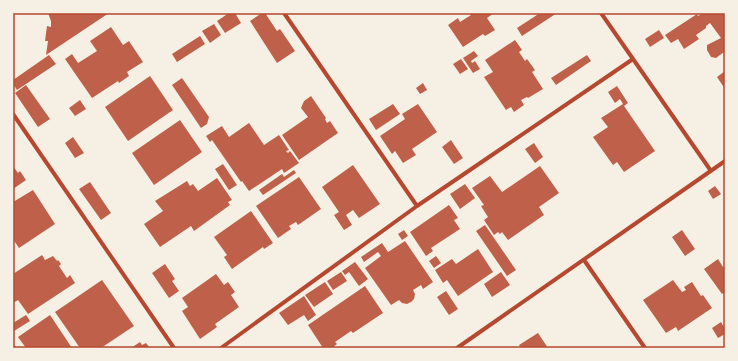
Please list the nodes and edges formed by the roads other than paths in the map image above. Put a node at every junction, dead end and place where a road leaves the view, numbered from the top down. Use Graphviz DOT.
graph roads {
  1 [pos="284,13"];
  2 [pos="601,13"];
  3 [pos="633,60"];
  4 [pos="13,114"];
  5 [pos="725,161"];
  6 [pos="711,171"];
  7 [pos="417,206"];
  8 [pos="584,260"];
  9 [pos="174,348"];
  10 [pos="221,348"];
  11 [pos="457,348"];
  12 [pos="645,348"];
  1 -- 7 [label="street"];
  2 -- 3 [label="street"];
  3 -- 6 [label="street"];
  3 -- 7 [label="street"];
  4 -- 9 [label="street"];
  5 -- 6 [label="street"];
  6 -- 8 [label="street"];
  7 -- 10 [label="street"];
  8 -- 11 [label="street"];
  8 -- 12 [label="street"];
}
